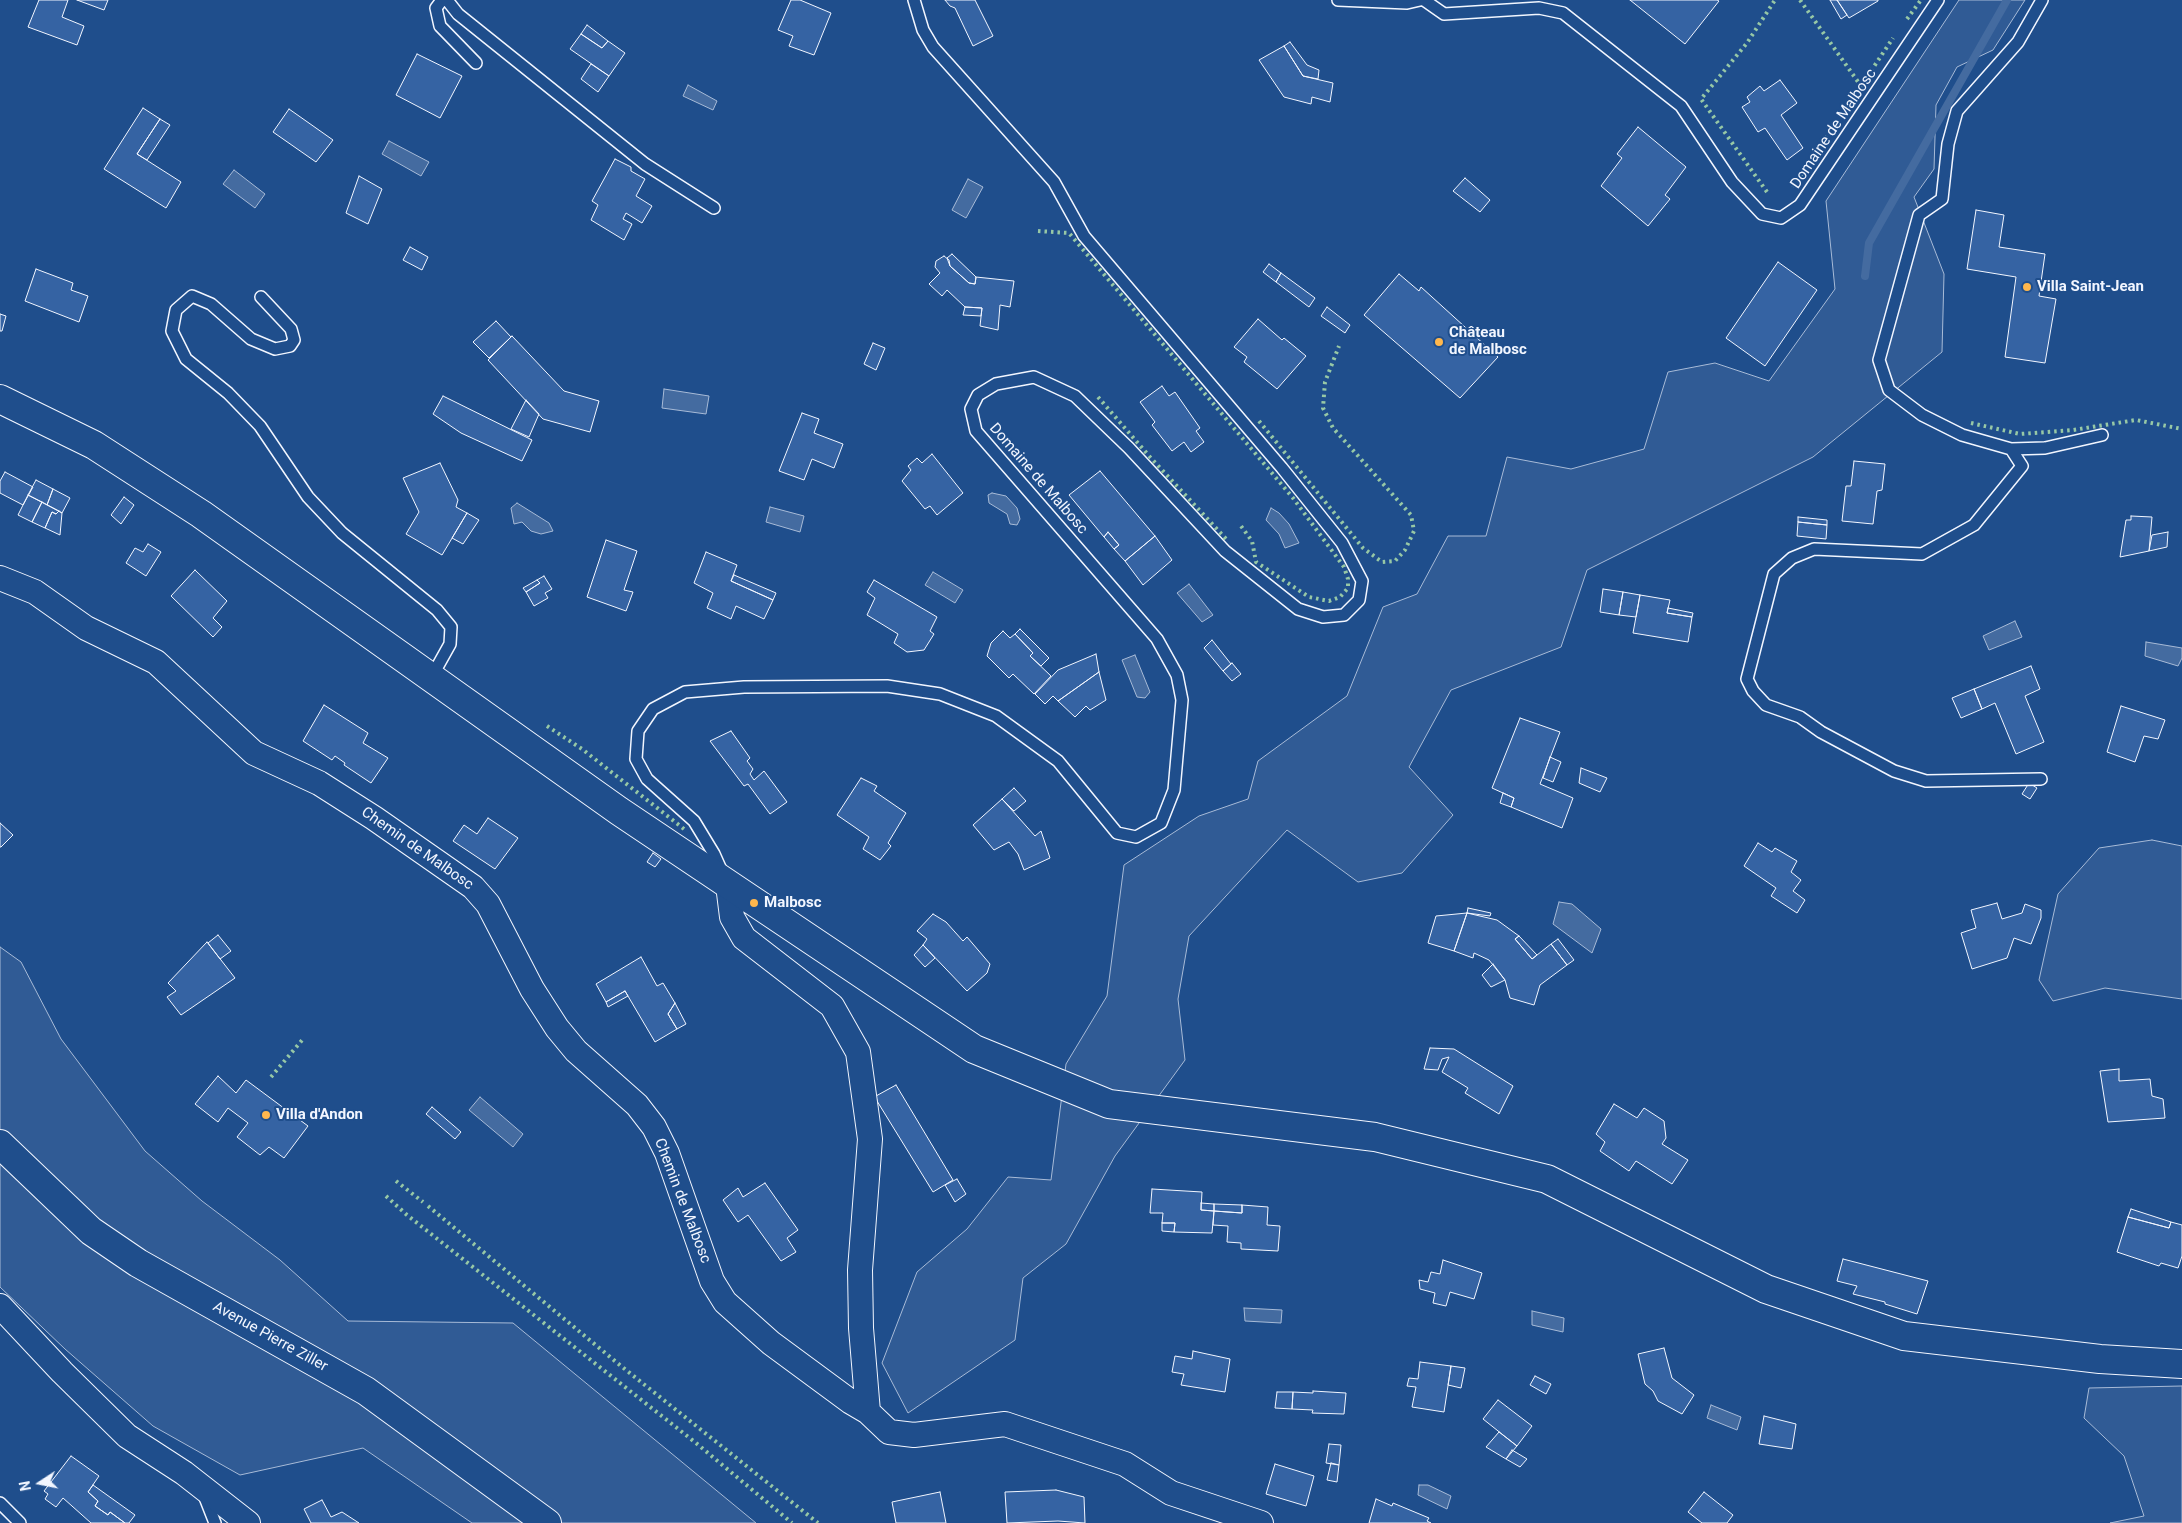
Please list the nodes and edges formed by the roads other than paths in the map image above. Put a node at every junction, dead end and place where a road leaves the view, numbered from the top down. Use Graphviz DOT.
graph roads {
  1 [pos="442,0"];
  2 [pos="447,0"];
  3 [pos="914,0"];
  4 [pos="1338,0"];
  5 [pos="1420,0"];
  6 [pos="1424,0"];
  7 [pos="1938,0"];
  8 [pos="2042,0"];
  9 [pos="476,63"];
  10 [pos="714,208"];
  11 [pos="261,297"];
  12 [pos="0,400"];
  13 [pos="2102,435"];
  14 [pos="2011,449"];
  15 [pos="0,578"];
  16 [pos="432,678"];
  17 [pos="2041,779"];
  18 [pos="728,885"];
  19 [pos="0,1144"];
  20 [pos="0,1306"];
  21 [pos="2182,1364"];
  22 [pos="868,1412"];
  23 [pos="200,1486"];
  24 [pos="0,1503"];
  25 [pos="20,1523"];
  26 [pos="215,1523"];
  27 [pos="248,1523"];
  28 [pos="547,1523"];
  29 [pos="1260,1523"];
  1 -- 9 [label="lane"];
  2 -- 10 [label="lane"];
  3 -- 18 [label="lane, Domaine de Malbosc"];
  4 -- 5 [label="lane"];
  6 -- 7 [label="lane, Domaine de Malbosc"];
  8 -- 14 [label="lane"];
  11 -- 16 [label="lane"];
  12 -- 16 [label="main road"];
  13 -- 14 [label="lane"];
  14 -- 17 [label="lane"];
  15 -- 22 [label="street, Chemin de Malbosc"];
  16 -- 18 [label="main road"];
  18 -- 21 [label="main road"];
  18 -- 22 [label="street"];
  19 -- 28 [label="main road, Avenue Pierre Ziller"];
  20 -- 23 [label="street"];
  22 -- 29 [label="street, Chemin de Malbosc"];
  23 -- 26 [label="lane"];
  23 -- 27 [label="street"];
  24 -- 25 [label="lane"];
}
